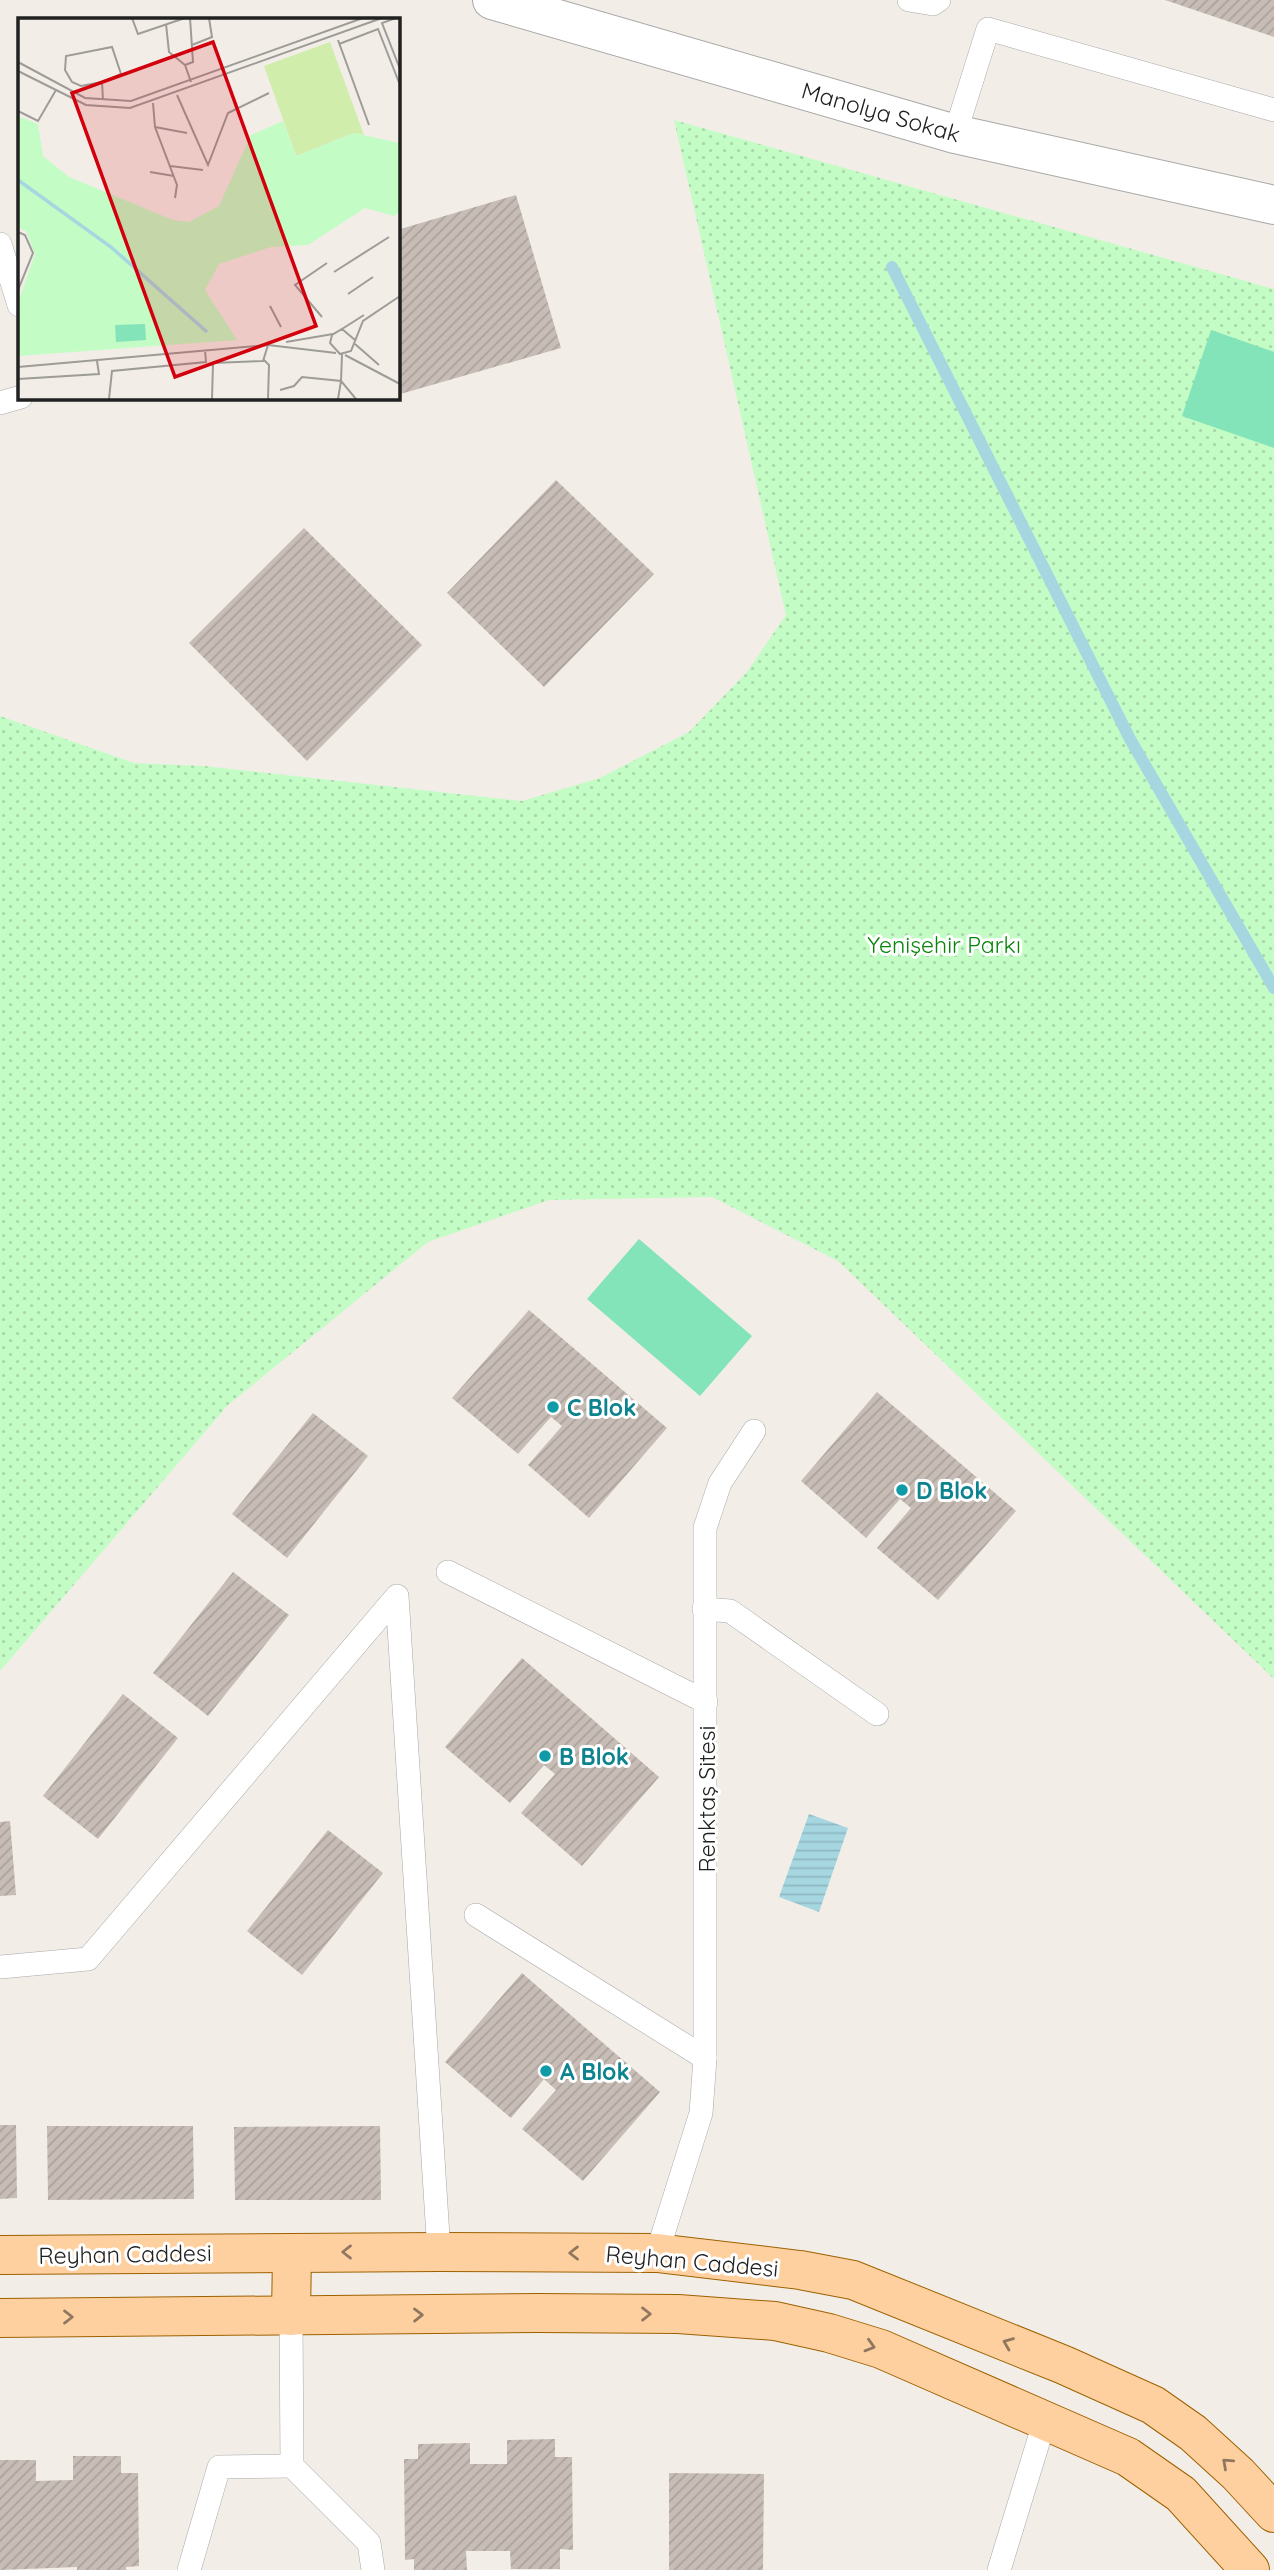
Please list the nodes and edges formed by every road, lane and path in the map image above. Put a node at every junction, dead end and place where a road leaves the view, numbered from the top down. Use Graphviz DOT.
graph roads {
  1 [pos="492,0"];
  2 [pos="909,0"];
  3 [pos="939,0"];
  4 [pos="1274,110"];
  5 [pos="955,134"];
  6 [pos="1274,205"];
  7 [pos="0,244"];
  8 [pos="18,302"];
  9 [pos="18,398"];
  10 [pos="0,402"];
  11 [pos="754,1432"];
  12 [pos="448,1572"];
  13 [pos="704,1609"];
  14 [pos="706,1702"];
  15 [pos="877,1714"];
  16 [pos="476,1915"];
  17 [pos="0,1967"];
  18 [pos="705,2058"];
  19 [pos="439,2252"];
  20 [pos="292,2253"];
  21 [pos="657,2253"];
  22 [pos="0,2255"];
  23 [pos="291,2316"];
  24 [pos="0,2318"];
  25 [pos="1064,2365"];
  26 [pos="1045,2420"];
  27 [pos="292,2466"];
  28 [pos="1274,2512"];
  29 [pos="189,2570"];
  30 [pos="373,2570"];
  31 [pos="990,2570"];
  32 [pos="999,2570"];
  33 [pos="1004,2570"];
  34 [pos="1250,2570"];
  1 -- 5 [label="street, Manolya Sokak"];
  2 -- 3 [label="lane"];
  4 -- 5 [label="lane"];
  5 -- 6 [label="street, Manolya Sokak"];
  7 -- 8 [label="lane"];
  9 -- 10 [label="lane"];
  11 -- 13 [label="lane"];
  12 -- 14 [label="lane, Renktaş Sitesi"];
  13 -- 14 [label="lane"];
  13 -- 15 [label="lane"];
  14 -- 18 [label="lane, Renktaş Sitesi"];
  16 -- 18 [label="lane"];
  17 -- 19 [label="lane"];
  18 -- 21 [label="lane, Renktaş Sitesi"];
  19 -- 20 [label="main road, Reyhan Caddesi, one-way"];
  21 -- 19 [label="main road, Reyhan Caddesi, one-way"];
  20 -- 22 [label="main road, Reyhan Caddesi"];
  20 -- 23 [label="main road"];
  25 -- 21 [label="main road, Reyhan Caddesi, one-way"];
  24 -- 23 [label="main road, one-way"];
  23 -- 26 [label="main road, one-way"];
  23 -- 27 [label="lane"];
  25 -- 26 [label="main road"];
  28 -- 25 [label="main road, Reyhan Caddesi, one-way"];
  26 -- 32 [label="lane"];
  26 -- 34 [label="main road"];
  27 -- 29 [label="lane"];
  27 -- 30 [label="lane"];
  31 -- 32 [label="lane"];
  32 -- 33 [label="lane"];
}
